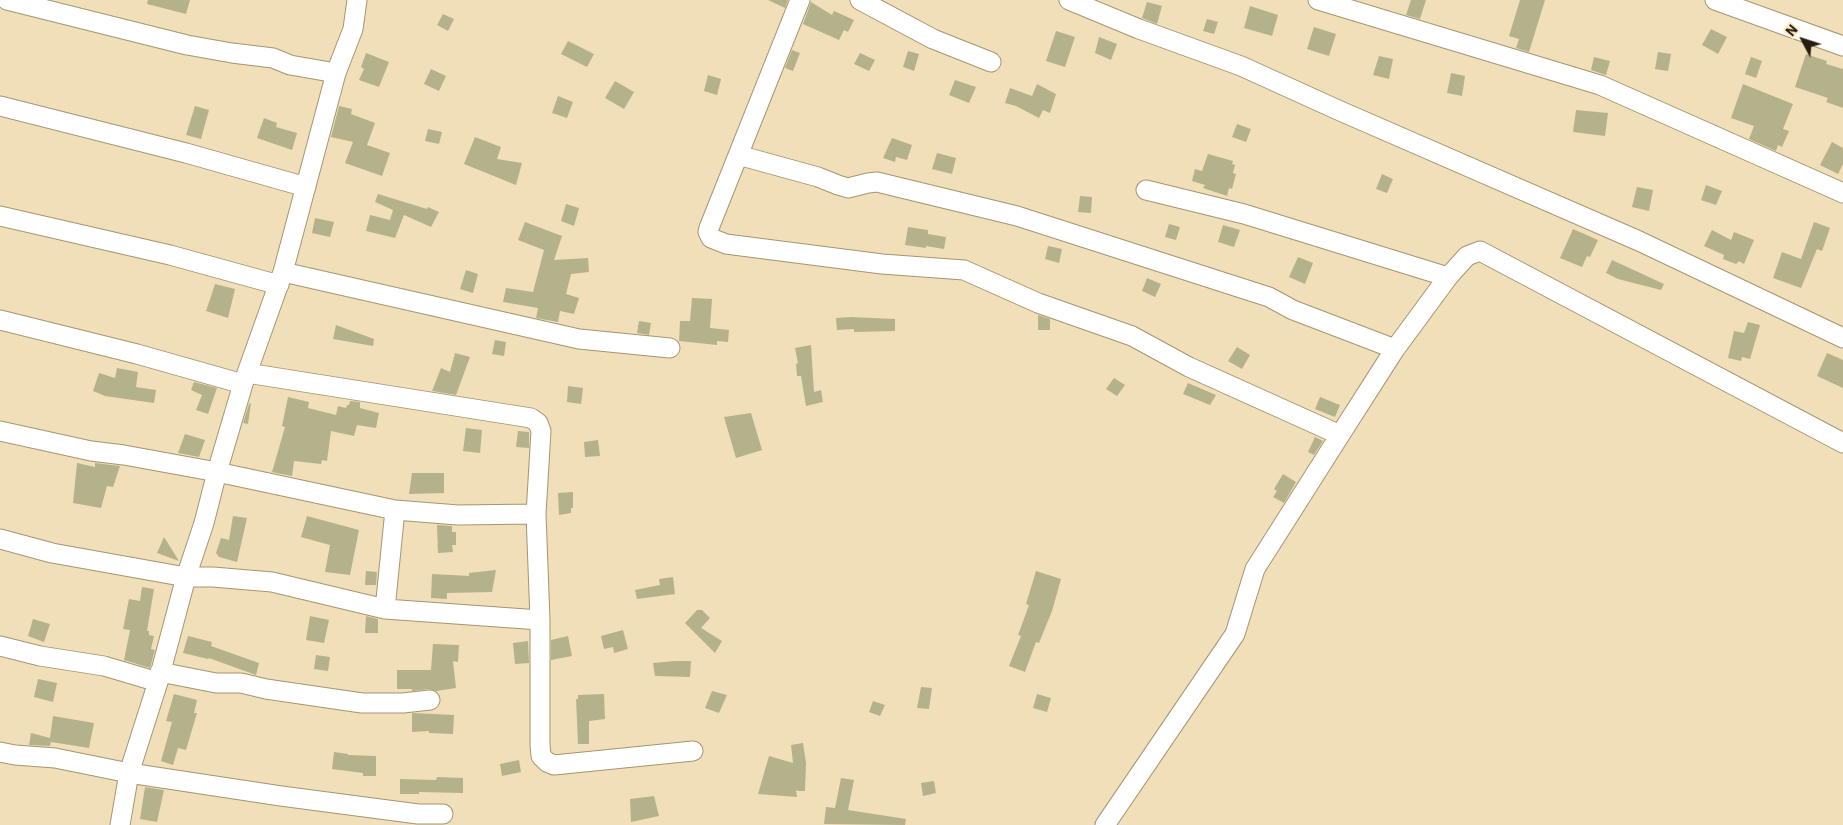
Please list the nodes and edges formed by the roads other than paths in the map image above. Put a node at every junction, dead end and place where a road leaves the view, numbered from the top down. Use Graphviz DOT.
graph roads {
  1 [pos="7,0"];
  2 [pos="357,0"];
  3 [pos="800,0"];
  4 [pos="860,0"];
  5 [pos="1069,0"];
  6 [pos="1318,0"];
  7 [pos="1715,0"];
  8 [pos="1843,46"];
  9 [pos="990,62"];
  10 [pos="336,73"];
  11 [pos="0,106"];
  12 [pos="738,155"];
  13 [pos="306,187"];
  14 [pos="1146,190"];
  15 [pos="1843,193"];
  16 [pos="0,216"];
  17 [pos="1448,277"];
  18 [pos="281,278"];
  19 [pos="0,320"];
  20 [pos="1843,338"];
  21 [pos="670,348"];
  22 [pos="1395,349"];
  23 [pos="245,378"];
  24 [pos="0,431"];
  25 [pos="1340,435"];
  26 [pos="1843,443"];
  27 [pos="217,472"];
  28 [pos="395,510"];
  29 [pos="536,514"];
  30 [pos="0,539"];
  31 [pos="186,578"];
  32 [pos="385,610"];
  33 [pos="540,620"];
  34 [pos="0,646"];
  35 [pos="159,677"];
  36 [pos="430,700"];
  37 [pos="693,751"];
  38 [pos="0,752"];
  39 [pos="129,773"];
  40 [pos="443,814"];
  41 [pos="120,825"];
  42 [pos="1105,825"];
  1 -- 10 [label="street"];
  2 -- 10 [label="street"];
  3 -- 12 [label="street"];
  4 -- 9 [label="street"];
  5 -- 20 [label="street"];
  6 -- 15 [label="street"];
  7 -- 8 [label="street"];
  10 -- 13 [label="street"];
  11 -- 13 [label="street"];
  12 -- 22 [label="street"];
  12 -- 25 [label="street"];
  13 -- 18 [label="street"];
  14 -- 17 [label="street"];
  16 -- 18 [label="street"];
  17 -- 22 [label="street"];
  17 -- 26 [label="street"];
  18 -- 21 [label="street"];
  18 -- 23 [label="street"];
  19 -- 23 [label="street"];
  22 -- 25 [label="street"];
  23 -- 27 [label="street"];
  23 -- 29 [label="street"];
  24 -- 27 [label="street"];
  25 -- 42 [label="street"];
  27 -- 28 [label="street"];
  27 -- 31 [label="street"];
  28 -- 29 [label="street"];
  28 -- 32 [label="street"];
  29 -- 33 [label="street"];
  30 -- 31 [label="street"];
  31 -- 32 [label="street"];
  31 -- 35 [label="street"];
  32 -- 33 [label="street"];
  33 -- 37 [label="street"];
  34 -- 35 [label="street"];
  35 -- 36 [label="street"];
  35 -- 39 [label="street"];
  38 -- 39 [label="street"];
  39 -- 40 [label="street"];
  39 -- 41 [label="street"];
}
